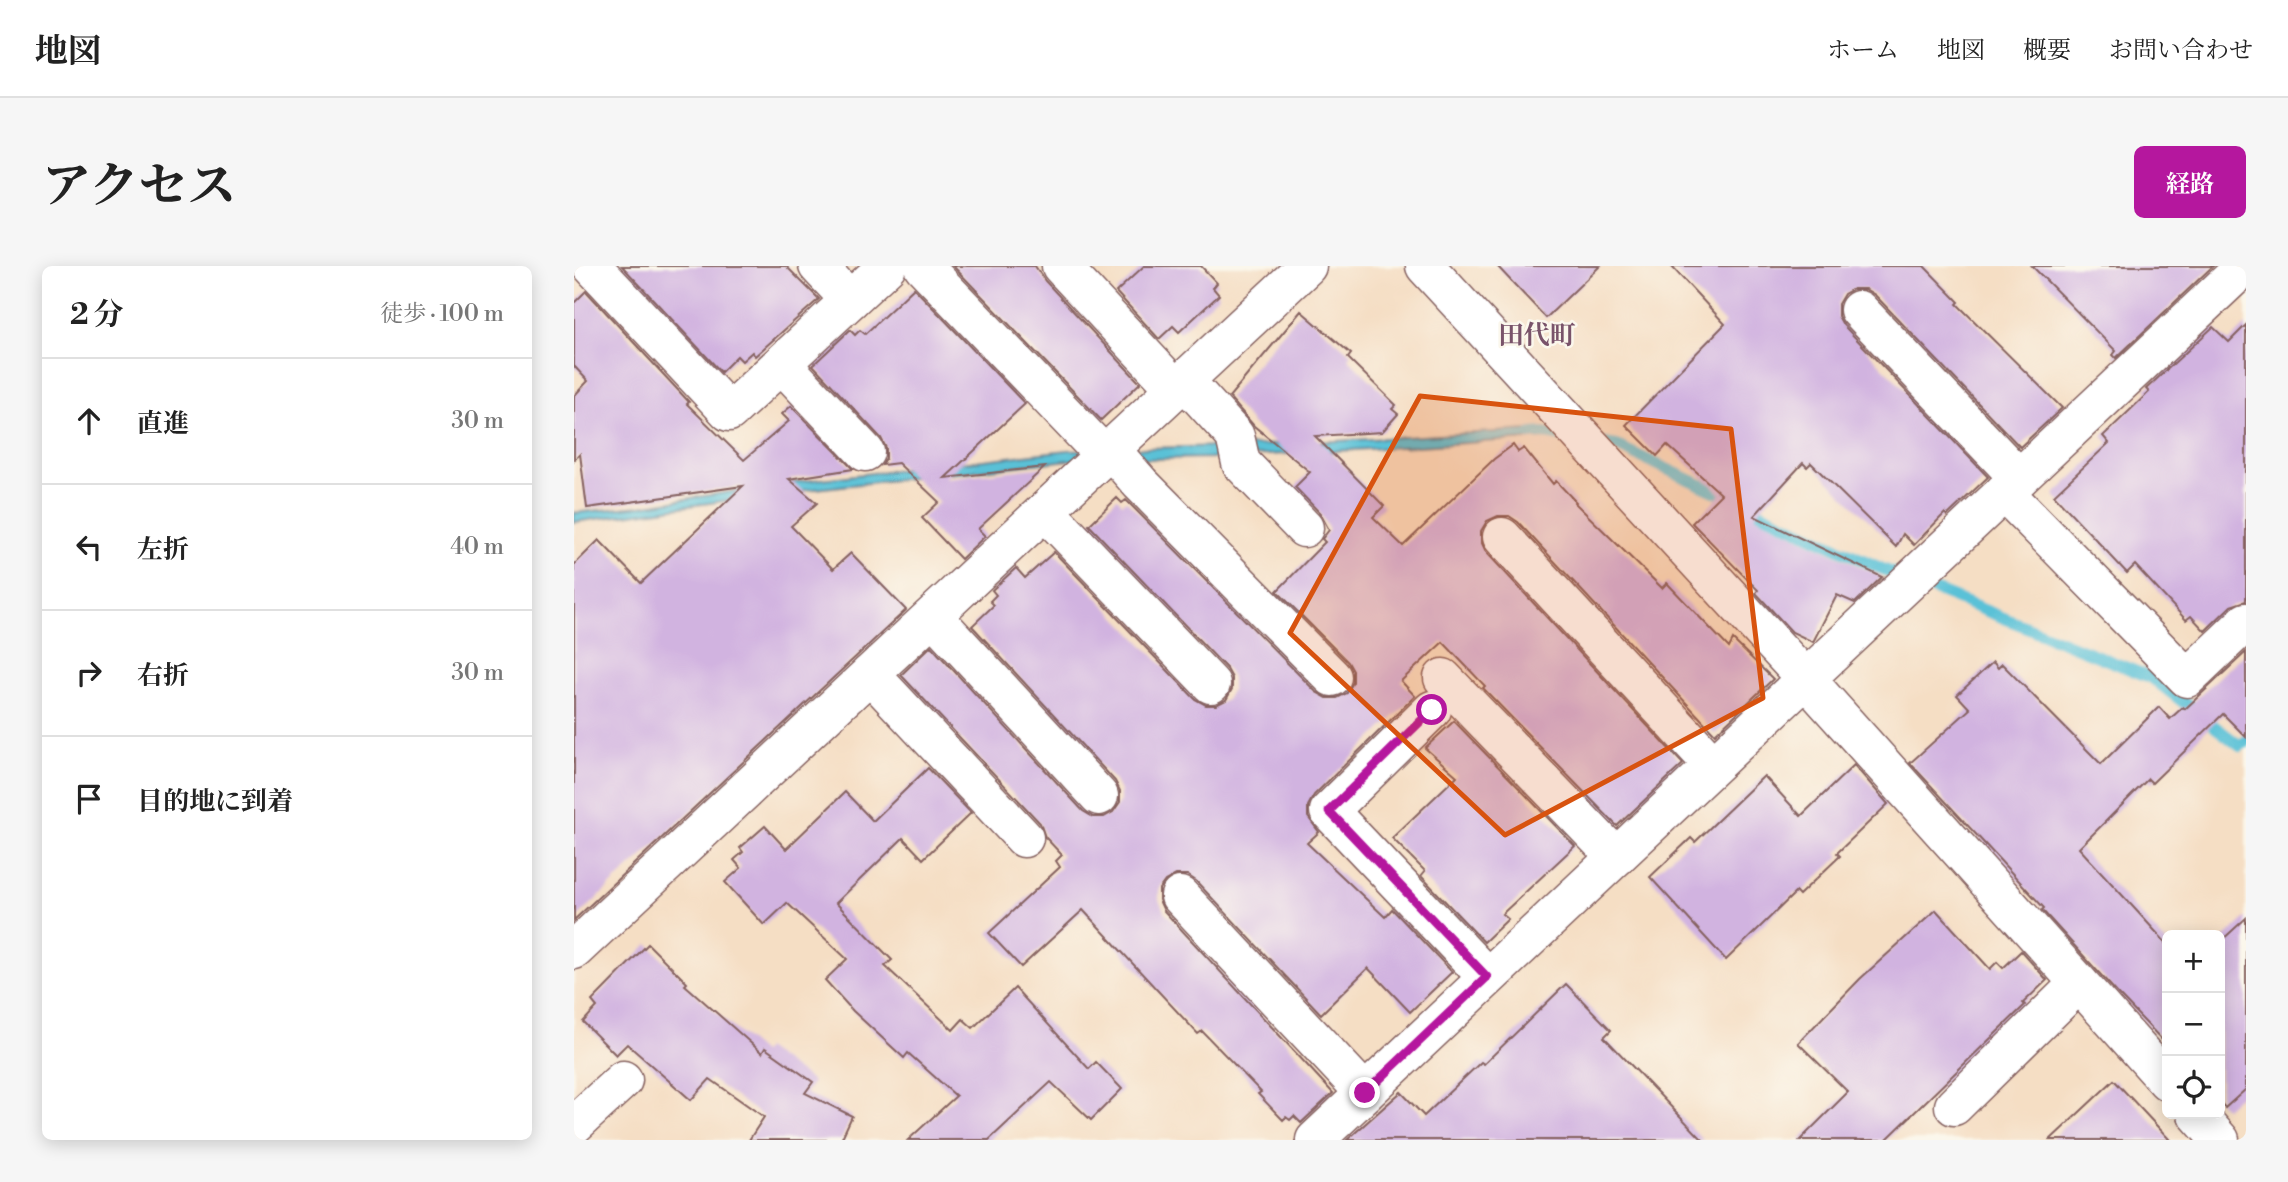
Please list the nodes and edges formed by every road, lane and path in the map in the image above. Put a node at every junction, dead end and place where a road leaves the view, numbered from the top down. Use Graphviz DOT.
graph roads {
  1 [pos="592,266"];
  2 [pos="818,266"];
  3 [pos="887,266"];
  4 [pos="923,266"];
  5 [pos="1061,266"];
  6 [pos="1307,266"];
  7 [pos="1425,266"];
  8 [pos="2245,266"];
  9 [pos="850,300"];
  10 [pos="1859,310"];
  11 [pos="782,363"];
  12 [pos="1180,385"];
  13 [pos="865,452"];
  14 [pos="1108,453"];
  15 [pos="2011,485"];
  16 [pos="1045,511"];
  17 [pos="1304,528"];
  18 [pos="1502,537"];
  19 [pos="933,616"];
  20 [pos="2246,622"];
  21 [pos="870,674"];
  22 [pos="1332,677"];
  23 [pos="1805,678"];
  24 [pos="1212,684"];
  25 [pos="1713,765"];
  26 [pos="1099,796"];
  27 [pos="1024,838"];
  28 [pos="1616,857"];
  29 [pos="1180,896"];
  30 [pos="574,950"];
  31 [pos="1487,977"];
  32 [pos="2079,983"];
  33 [pos="2162,1075"];
  34 [pos="623,1080"];
  35 [pos="1365,1093"];
  36 [pos="1954,1106"];
  37 [pos="2201,1119"];
  38 [pos="574,1125"];
  39 [pos="1315,1140"];
  40 [pos="2220,1140"];
  1 -- 11 [label="street"];
  2 -- 9 [label="street"];
  3 -- 9 [label="street"];
  4 -- 14 [label="street"];
  5 -- 12 [label="street"];
  6 -- 12 [label="street"];
  7 -- 23 [label="street"];
  8 -- 15 [label="street"];
  9 -- 11 [label="street"];
  10 -- 15 [label="street"];
  11 -- 13 [label="street"];
  12 -- 14 [label="street"];
  12 -- 17 [label="street"];
  14 -- 16 [label="street"];
  14 -- 22 [label="street"];
  15 -- 20 [label="street"];
  15 -- 23 [label="street"];
  16 -- 19 [label="street"];
  16 -- 24 [label="street"];
  18 -- 25 [label="street"];
  19 -- 21 [label="street"];
  19 -- 26 [label="street"];
  21 -- 27 [label="street"];
  21 -- 30 [label="street"];
  23 -- 25 [label="street"];
  23 -- 32 [label="street"];
  25 -- 28 [label="street"];
  28 -- 31 [label="street"];
  28 -- 31 [label="street"];
  29 -- 35 [label="street"];
  31 -- 35 [label="street"];
  32 -- 33 [label="street"];
  32 -- 36 [label="street"];
  34 -- 38 [label="street"];
  35 -- 39 [label="street"];
  37 -- 40 [label="street"];
}
